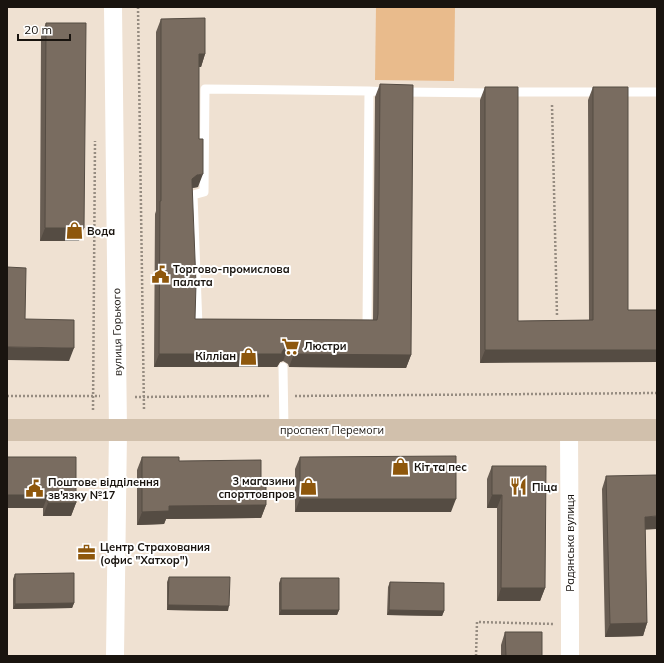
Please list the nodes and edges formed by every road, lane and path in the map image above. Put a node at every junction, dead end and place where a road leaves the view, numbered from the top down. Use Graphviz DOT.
graph roads {
  1 [pos="113,7"];
  2 [pos="138,7"];
  3 [pos="369,92"];
  4 [pos="552,92"];
  5 [pos="657,92"];
  6 [pos="95,134"];
  7 [pos="557,316"];
  8 [pos="214,326"];
  9 [pos="352,327"];
  10 [pos="283,367"];
  11 [pos="657,393"];
  12 [pos="7,396"];
  13 [pos="93,396"];
  14 [pos="284,396"];
  15 [pos="118,397"];
  16 [pos="144,397"];
  17 [pos="7,430"];
  18 [pos="284,430"];
  19 [pos="569,430"];
  20 [pos="657,430"];
  21 [pos="93,431"];
  22 [pos="118,431"];
  23 [pos="145,431"];
  24 [pos="570,624"];
  25 [pos="115,656"];
  26 [pos="476,656"];
  27 [pos="570,656"];
  1 -- 15 [label="street, вулиця Горького"];
  2 -- 16 [label="path"];
  3 -- 4 [label="lane"];
  3 -- 8 [label="lane"];
  3 -- 9 [label="lane"];
  4 -- 5 [label="lane"];
  4 -- 7 [label="path"];
  6 -- 13 [label="path"];
  10 -- 14 [label="lane"];
  11 -- 14 [label="path"];
  12 -- 13 [label="path"];
  13 -- 15 [label="path"];
  13 -- 21 [label="path"];
  14 -- 16 [label="path"];
  14 -- 18 [label="lane"];
  15 -- 16 [label="path"];
  15 -- 22 [label="street, вулиця Горького"];
  16 -- 23 [label="path"];
  17 -- 21 [label="main road, проспект Перемоги"];
  18 -- 19 [label="main road, проспект Перемоги"];
  18 -- 23 [label="main road, проспект Перемоги"];
  19 -- 20 [label="main road, проспект Перемоги"];
  19 -- 24 [label="street, Радянська вулиця"];
  21 -- 22 [label="main road, проспект Перемоги"];
  22 -- 23 [label="main road, проспект Перемоги"];
  22 -- 25 [label="street, вулиця Горького"];
  24 -- 26 [label="path"];
  24 -- 27 [label="street, Радянська вулиця"];
}
